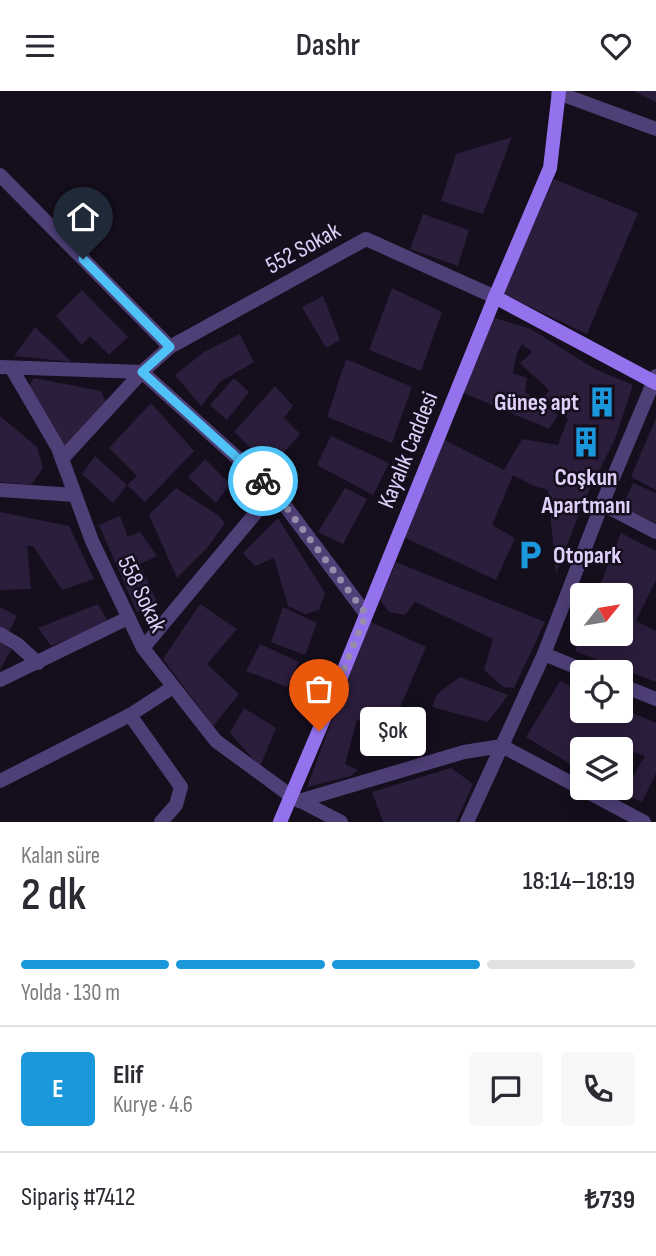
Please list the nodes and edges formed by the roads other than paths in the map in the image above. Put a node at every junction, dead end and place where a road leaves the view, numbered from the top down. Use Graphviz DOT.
graph roads {
  1 [pos="559,92"];
  2 [pos="656,129"];
  3 [pos="0,175"];
  4 [pos="495,297"];
  5 [pos="170,347"];
  6 [pos="6,368"];
  7 [pos="142,372"];
  8 [pos="655,380"];
  9 [pos="62,459"];
  10 [pos="0,490"];
  11 [pos="274,491"];
  12 [pos="75,495"];
  13 [pos="602,504"];
  14 [pos="656,532"];
  15 [pos="366,614"];
  16 [pos="128,618"];
  17 [pos="0,634"];
  18 [pos="143,648"];
  19 [pos="544,654"];
  20 [pos="38,663"];
  21 [pos="570,665"];
  22 [pos="0,680"];
  23 [pos="173,687"];
  24 [pos="633,690"];
  25 [pos="656,699"];
  26 [pos="130,715"];
  27 [pos="502,747"];
  28 [pos="0,781"];
  29 [pos="295,798"];
  30 [pos="161,822"];
  31 [pos="279,822"];
  32 [pos="341,822"];
  33 [pos="467,822"];
  34 [pos="644,822"];
  1 -- 2 [label="street"];
  1 -- 4 [label="street, Kayalık Caddesi"];
  3 -- 5 [label="street"];
  4 -- 5 [label="street, 552 Sokak"];
  4 -- 8 [label="street"];
  4 -- 15 [label="street, Kayalık Caddesi"];
  5 -- 7 [label="street, 552 Sokak"];
  6 -- 7 [label="street"];
  6 -- 9 [label="street, 558 Sokak"];
  7 -- 9 [label="street, 552 Sokak"];
  7 -- 11 [label="street"];
  8 -- 13 [label="street"];
  9 -- 12 [label="street, 558 Sokak"];
  10 -- 12 [label="street"];
  11 -- 15 [label="street"];
  11 -- 18 [label="street"];
  12 -- 16 [label="street, 558 Sokak"];
  13 -- 14 [label="street"];
  13 -- 19 [label="street"];
  15 -- 29 [label="street, Kayalık Caddesi"];
  16 -- 18 [label="street, 558 Sokak"];
  16 -- 20 [label="street"];
  17 -- 20 [label="street"];
  18 -- 23 [label="street, 558 Sokak"];
  19 -- 21 [label="street"];
  19 -- 27 [label="street"];
  20 -- 22 [label="street"];
  23 -- 26 [label="street"];
  23 -- 29 [label="street, 558 Sokak"];
  24 -- 25 [label="street"];
  26 -- 28 [label="street"];
  26 -- 30 [label="street"];
  27 -- 29 [label="street"];
  27 -- 33 [label="street"];
  27 -- 34 [label="street"];
  29 -- 31 [label="street, Kayalık Caddesi"];
  29 -- 32 [label="street, 558 Sokak"];
}
